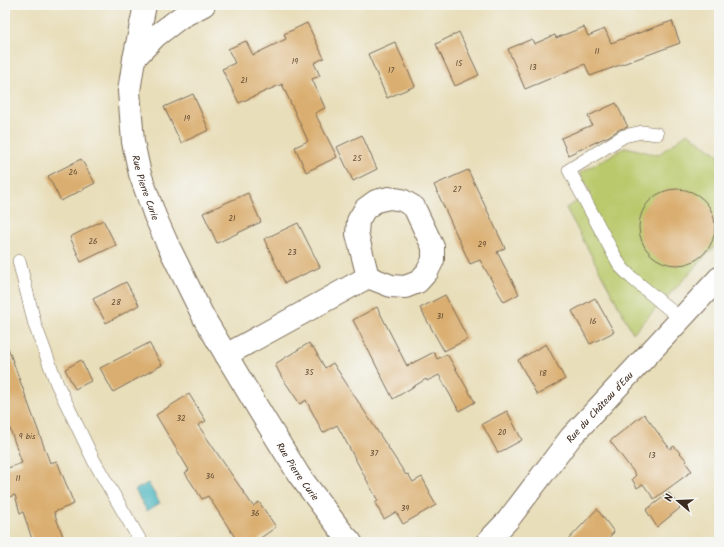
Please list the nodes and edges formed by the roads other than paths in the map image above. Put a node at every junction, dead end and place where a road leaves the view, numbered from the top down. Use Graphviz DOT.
graph roads {
  1 [pos="145,5"];
  2 [pos="204,5"];
  3 [pos="134,59"];
  4 [pos="657,134"];
  5 [pos="19,261"];
  6 [pos="368,277"];
  7 [pos="719,278"];
  8 [pos="681,319"];
  9 [pos="226,355"];
  10 [pos="141,542"];
  11 [pos="351,542"];
  12 [pos="487,542"];
  1 -- 3 [label="street, Rue Pierre Curie"];
  2 -- 3 [label="street"];
  3 -- 9 [label="street, Rue Pierre Curie"];
  4 -- 8 [label="lane"];
  5 -- 10 [label="lane"];
  6 -- 9 [label="street"];
  7 -- 8 [label="street, Rue du Château d'Eau"];
  8 -- 12 [label="street, Rue du Château d'Eau"];
  9 -- 11 [label="street, Rue Pierre Curie"];
}
